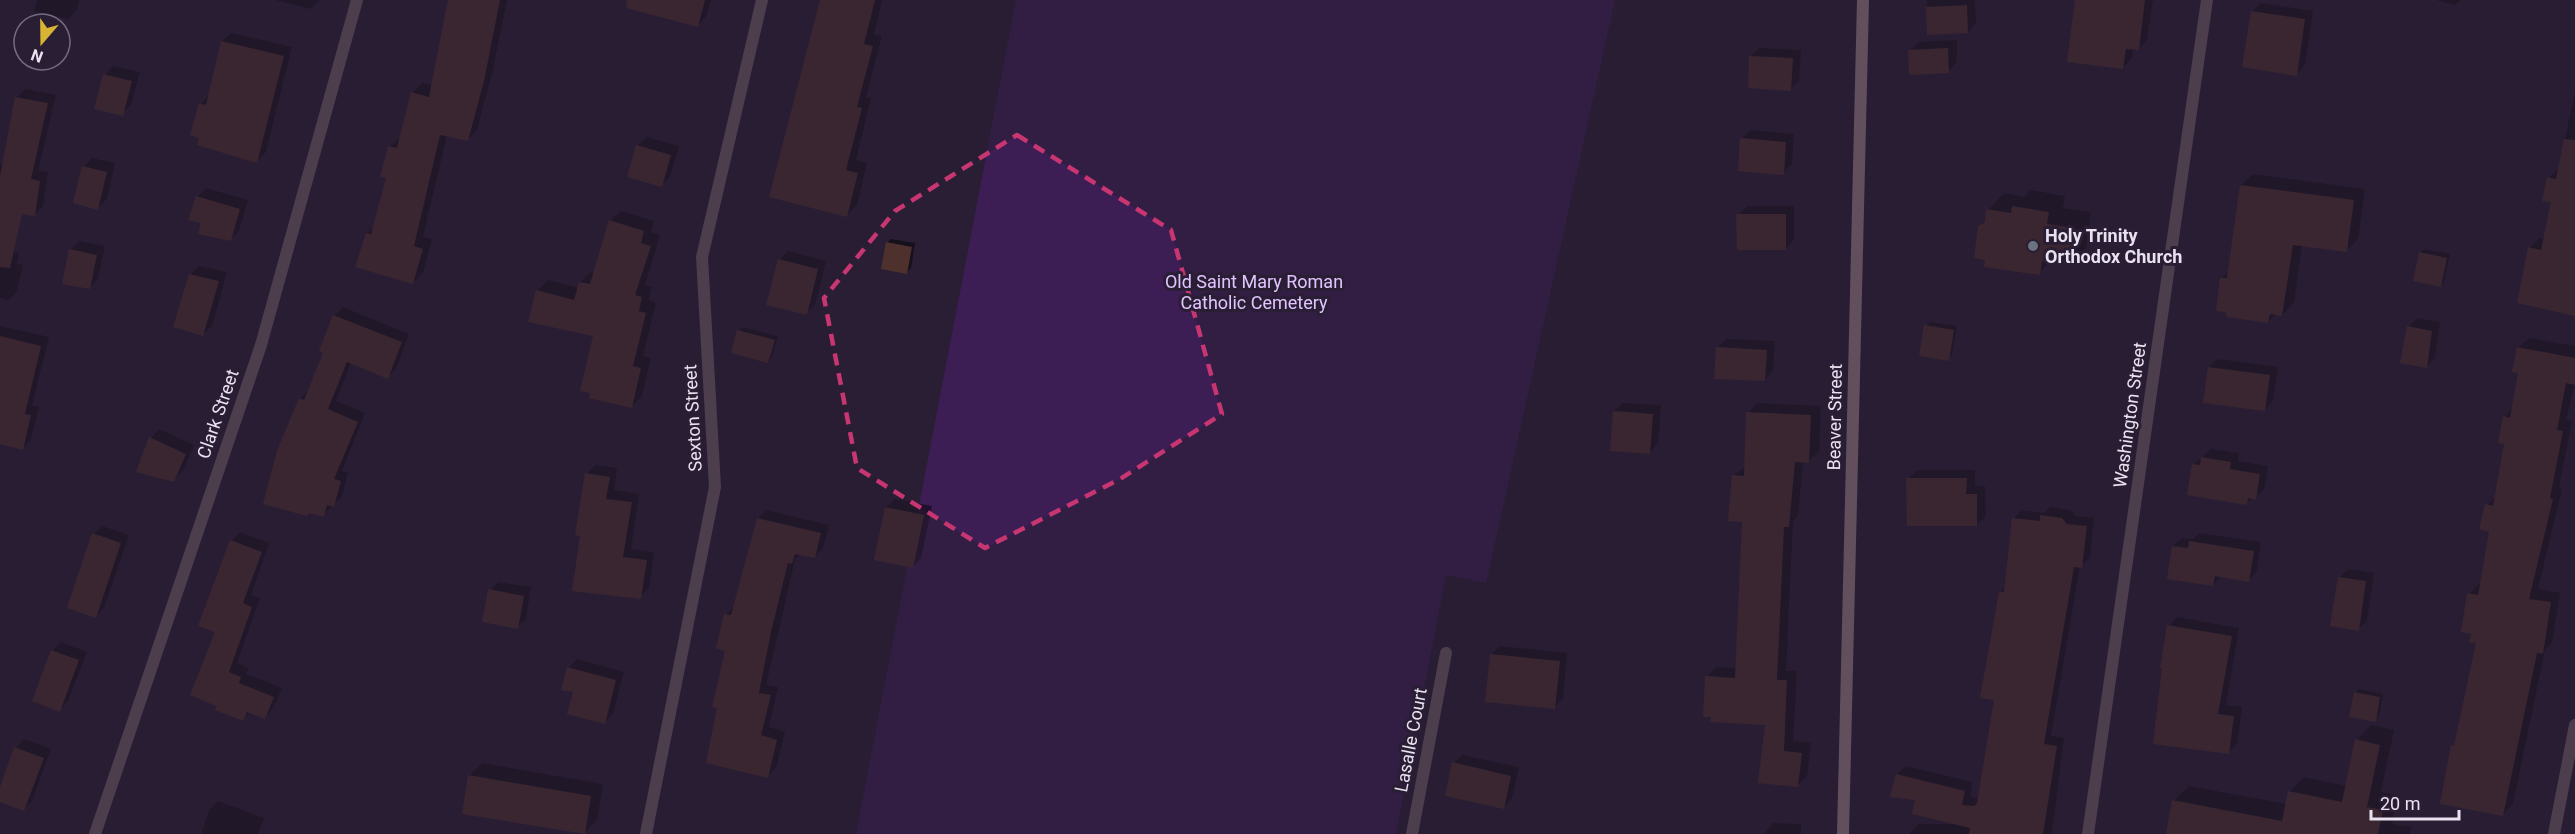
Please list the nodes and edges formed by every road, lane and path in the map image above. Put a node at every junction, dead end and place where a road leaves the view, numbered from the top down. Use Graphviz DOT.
graph roads {
  1 [pos="357,0"];
  2 [pos="762,0"];
  3 [pos="1863,0"];
  4 [pos="2208,0"];
  5 [pos="1446,653"];
  6 [pos="2575,725"];
  7 [pos="95,834"];
  8 [pos="646,834"];
  9 [pos="1412,834"];
  10 [pos="1843,834"];
  11 [pos="2088,834"];
  12 [pos="2554,834"];
  1 -- 7 [label="street, Clark Street"];
  2 -- 8 [label="street, Sexton Street"];
  3 -- 10 [label="main road, Beaver Street"];
  4 -- 11 [label="street, Washington Street"];
  5 -- 9 [label="street, Lasalle Court"];
  6 -- 12 [label="street"];
}
